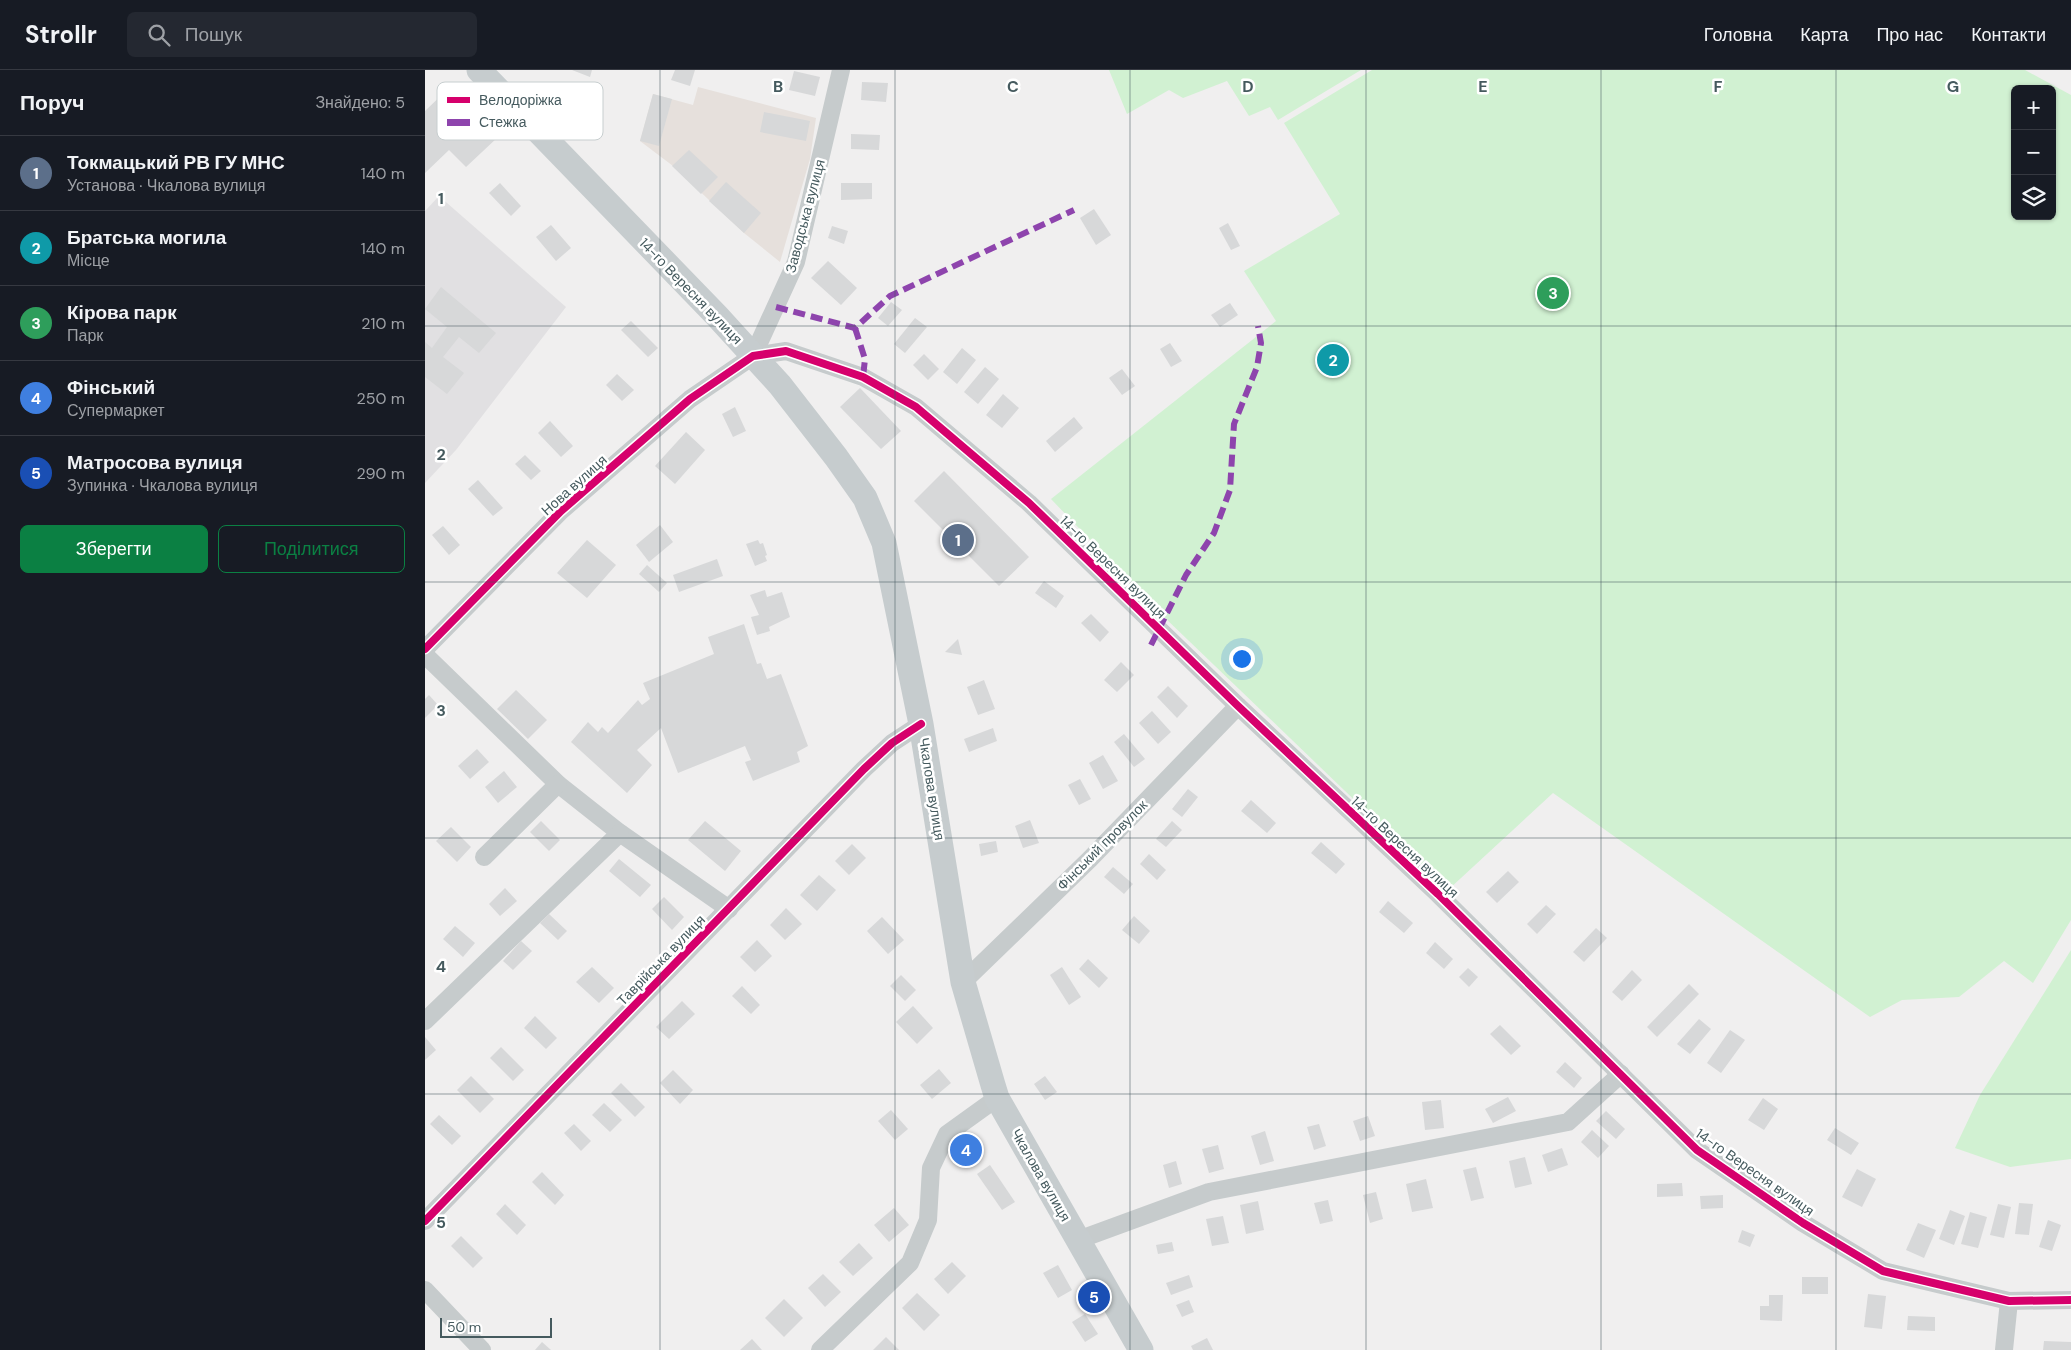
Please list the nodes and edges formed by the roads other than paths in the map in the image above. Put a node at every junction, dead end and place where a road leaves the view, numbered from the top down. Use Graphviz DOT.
graph roads {
  1 [pos="479,70"];
  2 [pos="841,70"];
  3 [pos="491,82"];
  4 [pos="547,140"];
  5 [pos="753,356"];
  6 [pos="425,649"];
  7 [pos="425,655"];
  8 [pos="1238,706"];
  9 [pos="921,724"];
  10 [pos="558,784"];
  11 [pos="620,833"];
  12 [pos="484,857"];
  13 [pos="729,909"];
  14 [pos="963,982"];
  15 [pos="425,1020"];
  16 [pos="1621,1074"];
  17 [pos="997,1098"];
  18 [pos="425,1221"];
  19 [pos="1078,1240"];
  20 [pos="425,1290"];
  21 [pos="2071,1300"];
  22 [pos="2009,1301"];
  23 [pos="482,1350"];
  24 [pos="820,1350"];
  25 [pos="1141,1350"];
  26 [pos="2004,1350"];
  1 -- 3 [label="main road, 14-го Вересня вулиця"];
  2 -- 5 [label="street, Заводська вулиця"];
  4 -- 5 [label="main road, 14-го Вересня вулиця"];
  5 -- 6 [label="street, Нова вулиця"];
  5 -- 8 [label="street, 14-го Вересня вулиця"];
  5 -- 9 [label="main road, Чкалова вулиця"];
  7 -- 10 [label="street"];
  8 -- 14 [label="street, Фінський провулок"];
  8 -- 16 [label="street, 14-го Вересня вулиця"];
  9 -- 13 [label="street, Таврійська вулиця"];
  9 -- 14 [label="main road, Чкалова вулиця"];
  10 -- 11 [label="street"];
  10 -- 12 [label="street"];
  11 -- 13 [label="street"];
  11 -- 15 [label="street"];
  13 -- 18 [label="street, Таврійська вулиця"];
  14 -- 17 [label="main road, Чкалова вулиця"];
  16 -- 19 [label="street"];
  16 -- 22 [label="street, 14-го Вересня вулиця"];
  17 -- 19 [label="main road, Чкалова вулиця"];
  17 -- 24 [label="street"];
  19 -- 25 [label="main road, Чкалова вулиця"];
  20 -- 23 [label="street"];
  21 -- 22 [label="street, 14-го Вересня вулиця"];
  22 -- 26 [label="street"];
}
